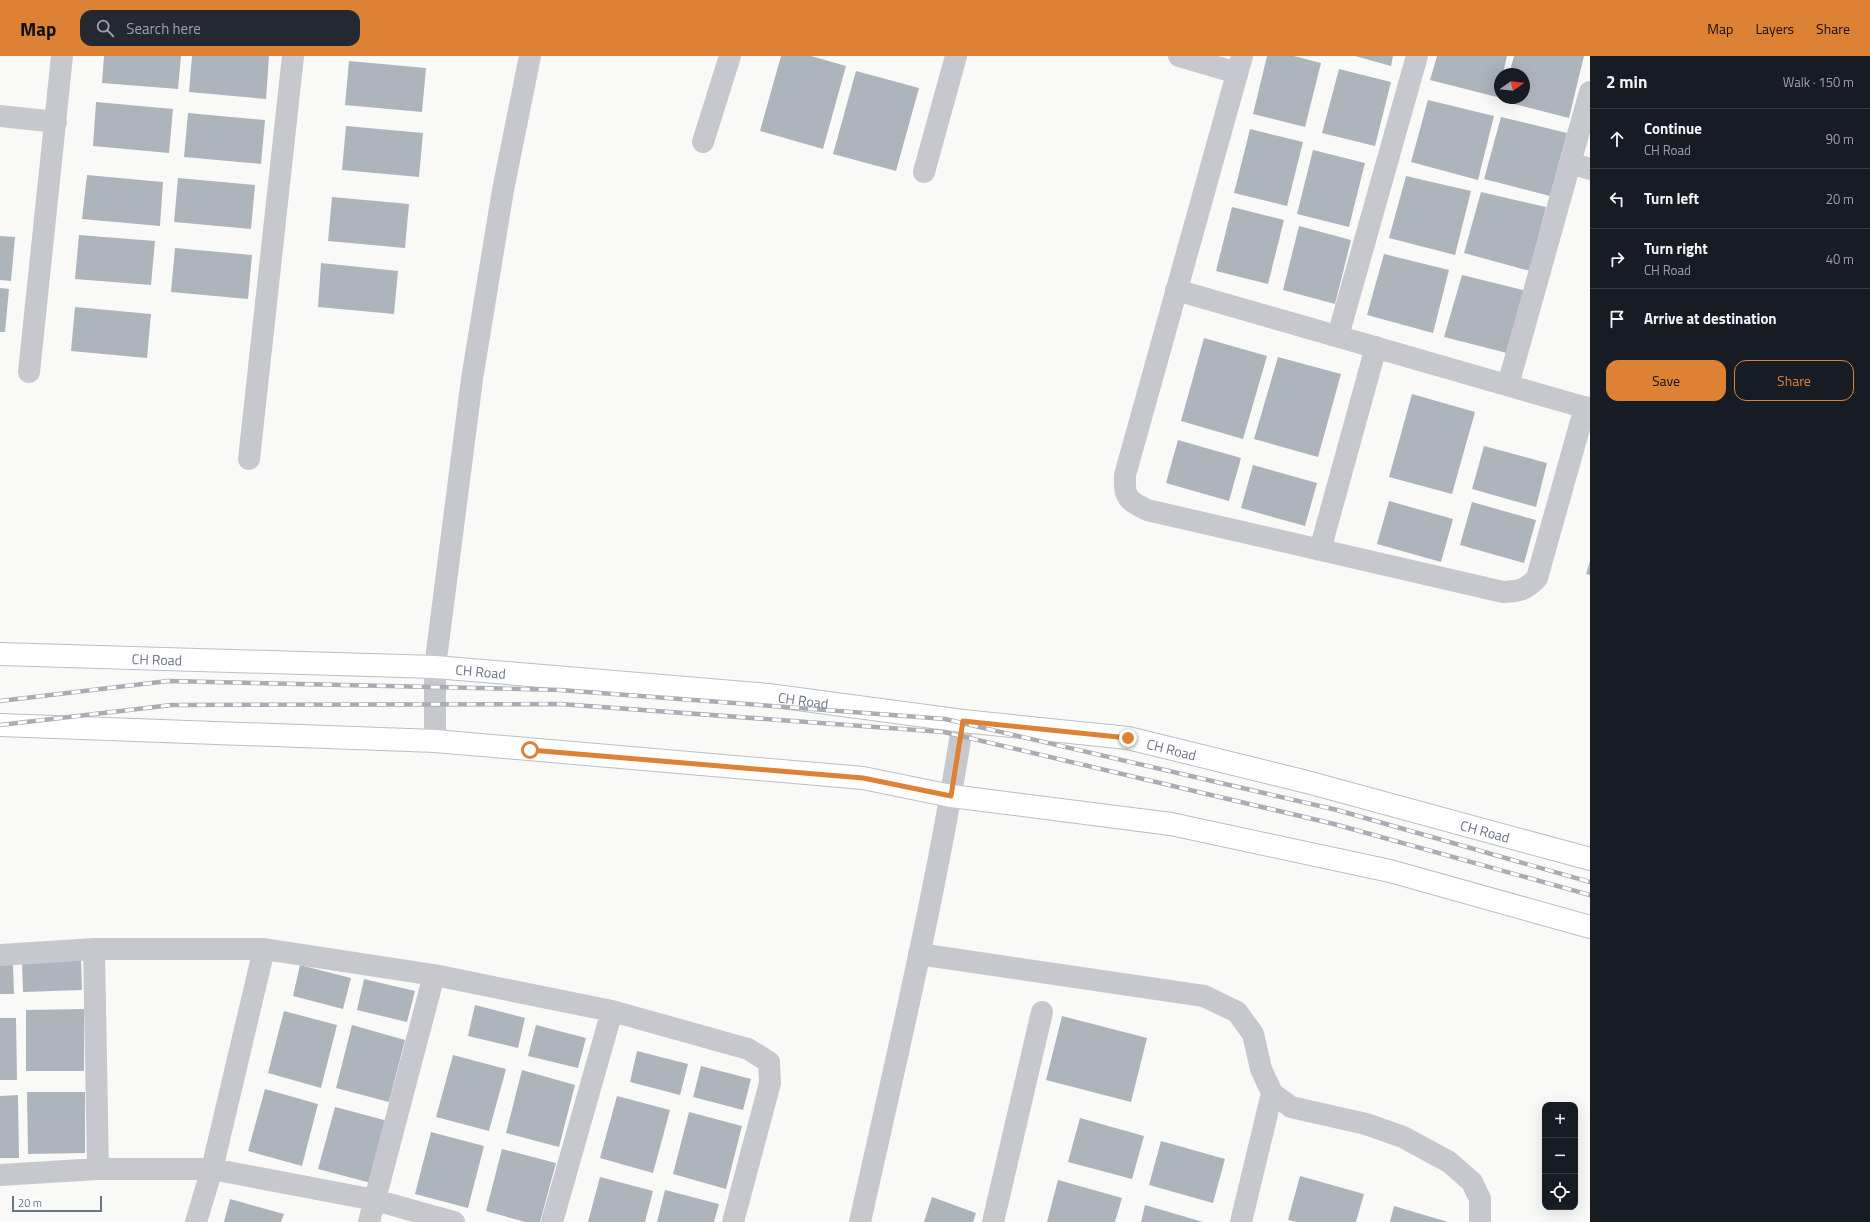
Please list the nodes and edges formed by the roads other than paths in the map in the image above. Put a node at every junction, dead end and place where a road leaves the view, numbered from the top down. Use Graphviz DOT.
graph roads {
  1 [pos="62,56"];
  2 [pos="292,56"];
  3 [pos="530,56"];
  4 [pos="730,56"];
  5 [pos="956,56"];
  6 [pos="1179,56"];
  7 [pos="1417,56"];
  8 [pos="1239,64"];
  9 [pos="1590,92"];
  10 [pos="0,116"];
  11 [pos="56,122"];
  12 [pos="703,142"];
  13 [pos="1580,166"];
  14 [pos="924,172"];
  15 [pos="1176,290"];
  16 [pos="1338,336"];
  17 [pos="1376,347"];
  18 [pos="29,372"];
  19 [pos="1508,385"];
  20 [pos="1588,408"];
  21 [pos="249,459"];
  22 [pos="1320,550"];
  23 [pos="0,654"];
  24 [pos="435,667"];
  25 [pos="963,721"];
  26 [pos="0,725"];
  27 [pos="435,741"];
  28 [pos="951,796"];
  29 [pos="1590,859"];
  30 [pos="1590,927"];
  31 [pos="94,949"];
  32 [pos="264,949"];
  33 [pos="919,954"];
  34 [pos="0,955"];
  35 [pos="434,975"];
  36 [pos="612,1011"];
  37 [pos="1042,1012"];
  38 [pos="1272,1092"];
  39 [pos="98,1169"];
  40 [pos="212,1169"];
  41 [pos="0,1175"];
  42 [pos="375,1200"];
  43 [pos="196,1222"];
  44 [pos="369,1222"];
  45 [pos="454,1222"];
  46 [pos="552,1222"];
  47 [pos="732,1222"];
  48 [pos="860,1222"];
  49 [pos="993,1222"];
  50 [pos="1241,1222"];
  51 [pos="1480,1222"];
  1 -- 11 [label="street"];
  2 -- 21 [label="street"];
  3 -- 24 [label="street"];
  4 -- 12 [label="street"];
  5 -- 14 [label="street"];
  6 -- 8 [label="street"];
  7 -- 16 [label="street"];
  8 -- 15 [label="street"];
  9 -- 13 [label="street"];
  10 -- 11 [label="street"];
  11 -- 18 [label="street"];
  13 -- 19 [label="street"];
  15 -- 16 [label="street"];
  15 -- 22 [label="street"];
  16 -- 17 [label="street"];
  17 -- 19 [label="street"];
  17 -- 22 [label="street"];
  19 -- 20 [label="street"];
  20 -- 22 [label="street"];
  23 -- 24 [label="street, CH Road"];
  24 -- 25 [label="street, CH Road"];
  24 -- 27 [label="street"];
  25 -- 28 [label="street"];
  25 -- 29 [label="street, CH Road"];
  26 -- 27 [label="street"];
  27 -- 28 [label="street"];
  28 -- 30 [label="street"];
  28 -- 33 [label="street"];
  31 -- 32 [label="street"];
  31 -- 34 [label="street"];
  31 -- 39 [label="street"];
  32 -- 35 [label="street"];
  32 -- 40 [label="street"];
  33 -- 38 [label="street"];
  33 -- 48 [label="street"];
  35 -- 36 [label="street"];
  35 -- 42 [label="street"];
  36 -- 46 [label="street"];
  36 -- 47 [label="street"];
  37 -- 49 [label="street"];
  38 -- 50 [label="street"];
  38 -- 51 [label="street"];
  39 -- 40 [label="street"];
  39 -- 41 [label="street"];
  40 -- 42 [label="street"];
  40 -- 43 [label="street"];
  42 -- 44 [label="street"];
  42 -- 45 [label="street"];
}
